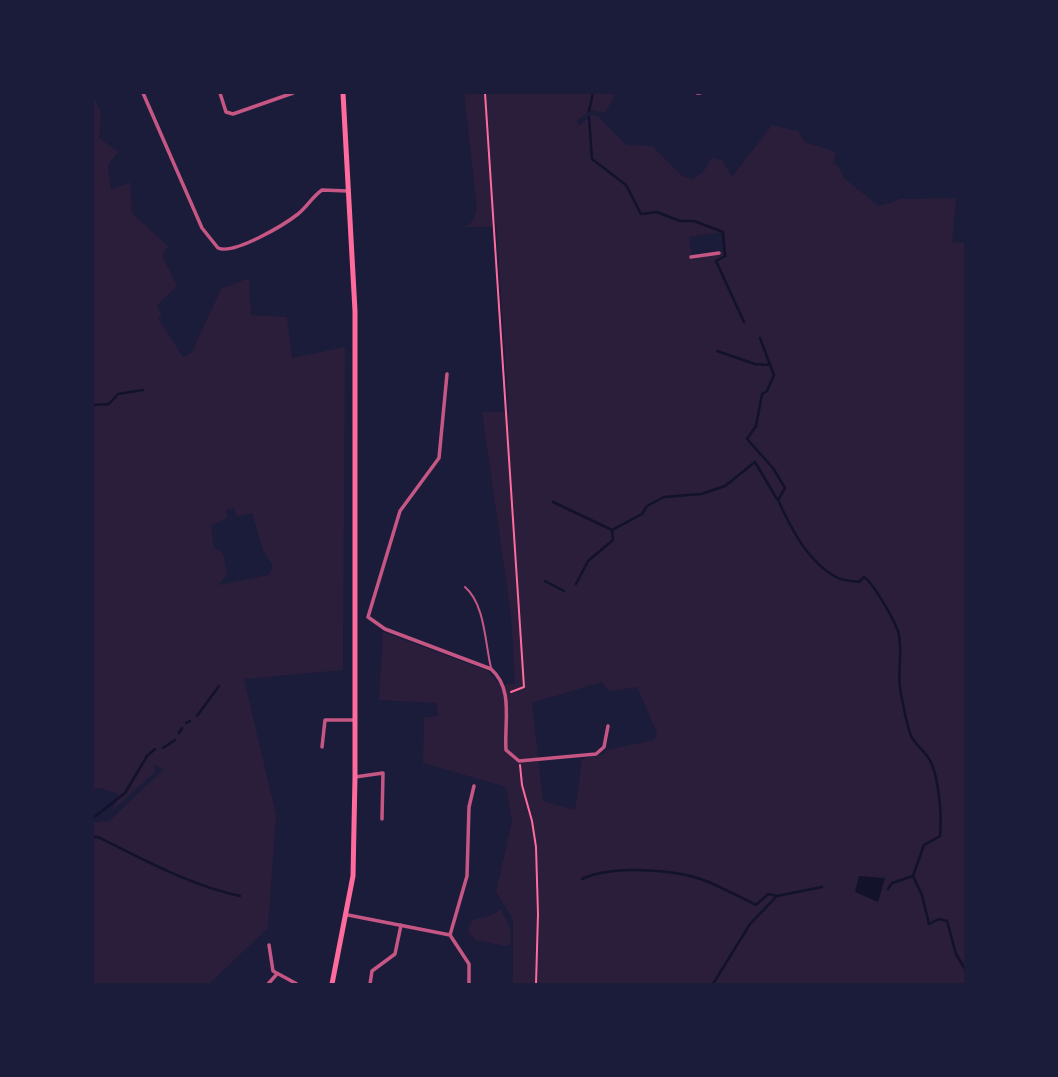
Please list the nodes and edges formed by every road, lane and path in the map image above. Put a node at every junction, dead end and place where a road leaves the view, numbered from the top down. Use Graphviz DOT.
graph roads {
  1 [pos="143,93"];
  2 [pos="220,93"];
  3 [pos="293,93"];
  4 [pos="343,93"];
  5 [pos="485,93"];
  6 [pos="281,95"];
  7 [pos="351,191"];
  8 [pos="719,253"];
  9 [pos="691,257"];
  10 [pos="447,374"];
  11 [pos="465,587"];
  12 [pos="356,617"];
  13 [pos="368,617"];
  14 [pos="491,669"];
  15 [pos="506,694"];
  16 [pos="355,720"];
  17 [pos="608,726"];
  18 [pos="322,747"];
  19 [pos="519,761"];
  20 [pos="355,777"];
  21 [pos="474,786"];
  22 [pos="382,819"];
  23 [pos="348,915"];
  24 [pos="401,925"];
  25 [pos="450,935"];
  26 [pos="269,945"];
  27 [pos="276,974"];
  28 [pos="268,984"];
  29 [pos="298,984"];
  30 [pos="332,984"];
  31 [pos="370,984"];
  32 [pos="469,984"];
  33 [pos="536,984"];
  1 -- 7 [label="street"];
  2 -- 6 [label="street"];
  3 -- 6 [label="street"];
  4 -- 7 [label="main road"];
  5 -- 15 [label="path"];
  7 -- 12 [label="main road"];
  8 -- 9 [label="street"];
  10 -- 13 [label="street"];
  11 -- 14 [label="lane"];
  12 -- 13 [label="street"];
  12 -- 16 [label="main road"];
  13 -- 14 [label="street"];
  14 -- 15 [label="street"];
  15 -- 19 [label="street"];
  16 -- 18 [label="street"];
  16 -- 20 [label="main road"];
  17 -- 19 [label="street"];
  19 -- 33 [label="path"];
  20 -- 22 [label="street"];
  20 -- 23 [label="main road"];
  21 -- 25 [label="street"];
  23 -- 24 [label="street"];
  23 -- 30 [label="main road"];
  24 -- 25 [label="street"];
  24 -- 31 [label="street"];
  25 -- 32 [label="street"];
  26 -- 27 [label="street"];
  27 -- 28 [label="street"];
  27 -- 29 [label="street"];
}
